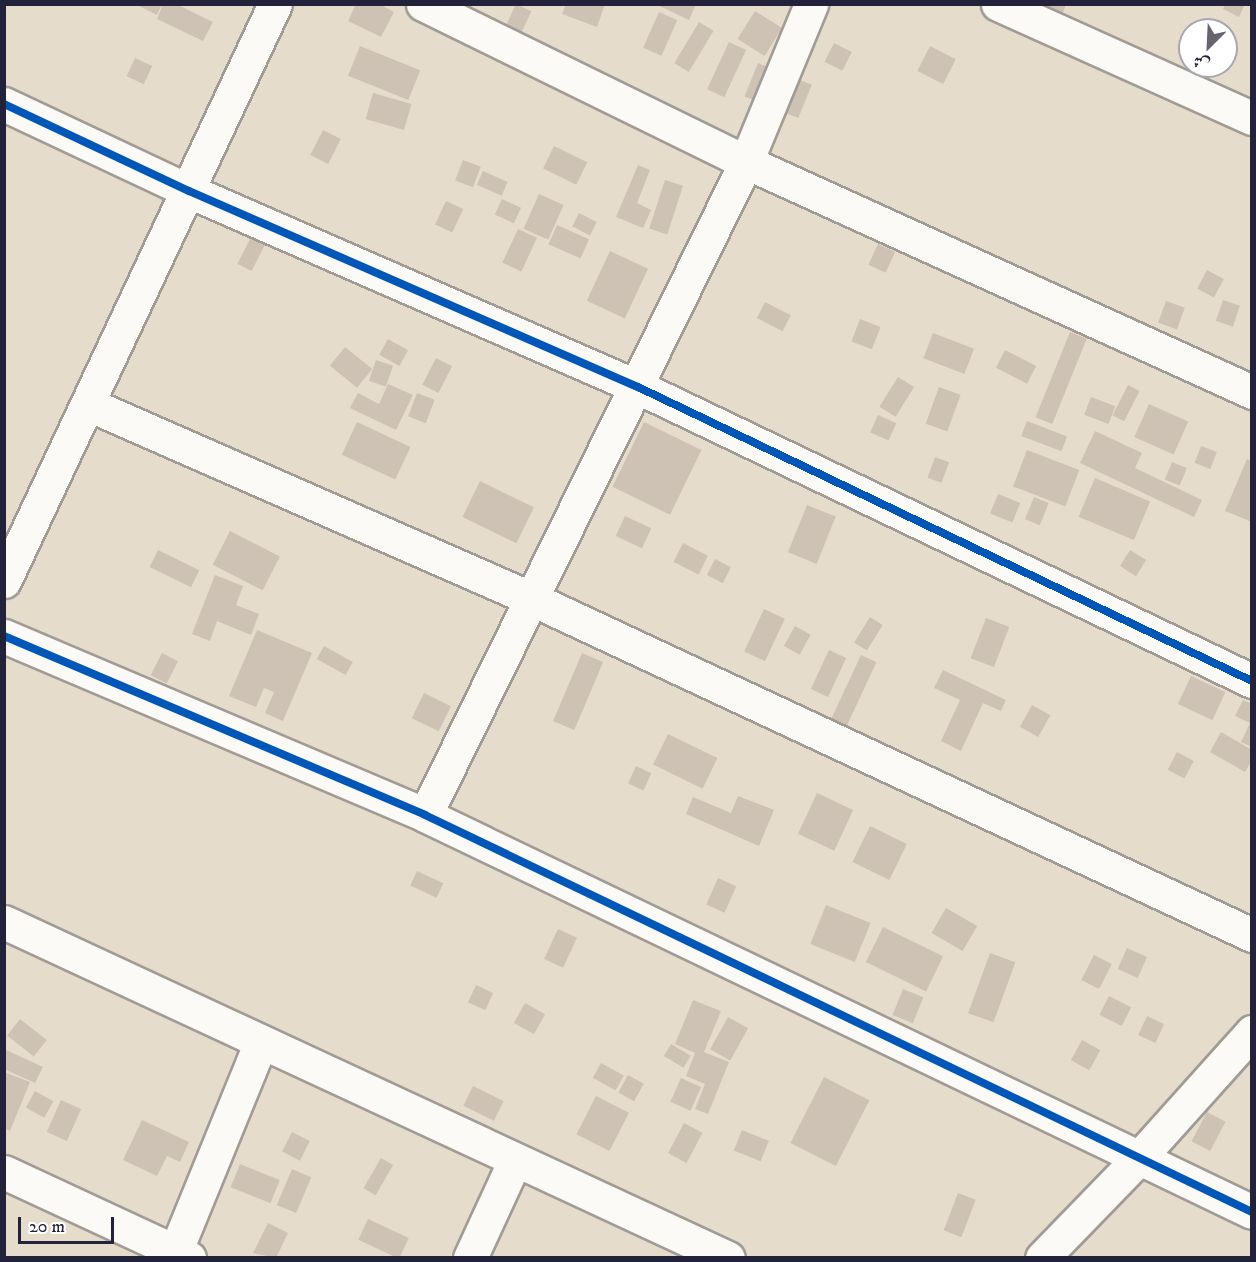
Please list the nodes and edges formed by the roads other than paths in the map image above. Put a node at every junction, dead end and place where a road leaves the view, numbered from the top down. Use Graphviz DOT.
graph roads {
  1 [pos="275,4"];
  2 [pos="423,4"];
  3 [pos="811,4"];
  4 [pos="998,4"];
  5 [pos="4,104"];
  6 [pos="1251,118"];
  7 [pos="746,162"];
  8 [pos="189,191"];
  9 [pos="638,387"];
  10 [pos="1251,392"];
  11 [pos="88,404"];
  12 [pos="4,581"];
  13 [pos="532,599"];
  14 [pos="4,636"];
  15 [pos="1251,681"];
  16 [pos="425,815"];
  17 [pos="4,922"];
  18 [pos="1251,935"];
  19 [pos="1251,1032"];
  20 [pos="261,1042"];
  21 [pos="1138,1159"];
  22 [pos="515,1160"];
  23 [pos="4,1173"];
  24 [pos="1251,1212"];
  25 [pos="183,1254"];
  26 [pos="470,1257"];
  27 [pos="728,1257"];
  28 [pos="1042,1257"];
  1 -- 8 [label="street"];
  2 -- 7 [label="street"];
  3 -- 7 [label="street"];
  4 -- 6 [label="street"];
  5 -- 8 [label="street"];
  7 -- 9 [label="street"];
  7 -- 10 [label="street"];
  8 -- 9 [label="street"];
  8 -- 11 [label="street"];
  9 -- 13 [label="street"];
  9 -- 15 [label="street"];
  11 -- 12 [label="street"];
  11 -- 13 [label="street"];
  13 -- 16 [label="street"];
  13 -- 18 [label="street"];
  14 -- 16 [label="street"];
  16 -- 21 [label="street"];
  17 -- 20 [label="street"];
  19 -- 21 [label="street"];
  20 -- 22 [label="street"];
  20 -- 25 [label="street"];
  21 -- 24 [label="street"];
  21 -- 28 [label="street"];
  22 -- 26 [label="street"];
  22 -- 27 [label="street"];
  23 -- 25 [label="street"];
}
